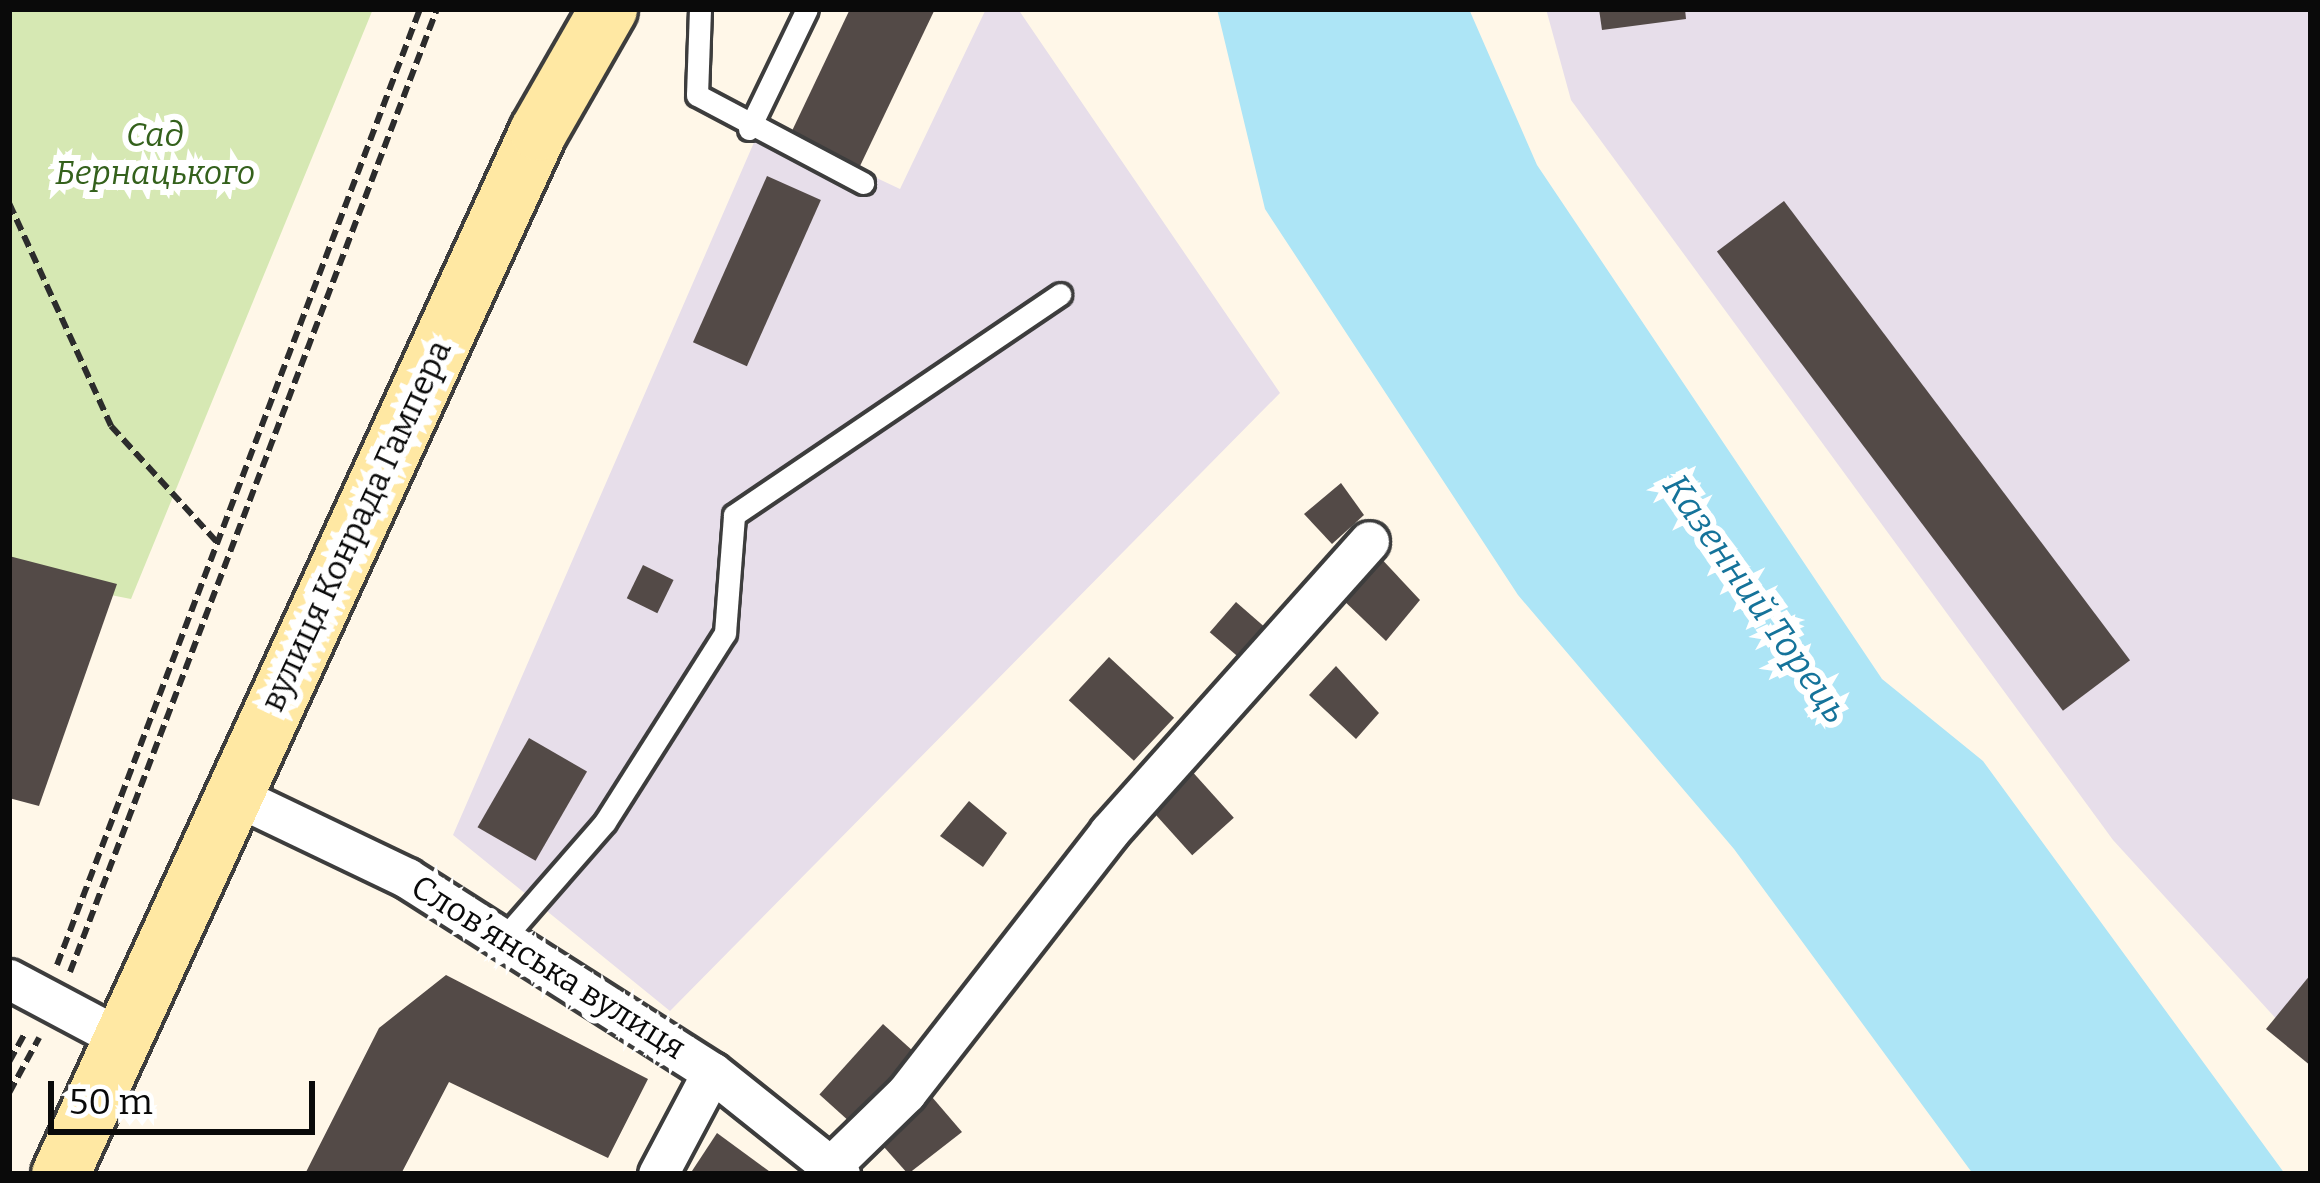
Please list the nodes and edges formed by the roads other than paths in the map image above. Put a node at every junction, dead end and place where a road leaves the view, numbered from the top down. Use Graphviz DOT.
graph roads {
  1 [pos="700,9"];
  2 [pos="807,9"];
  3 [pos="608,12"];
  4 [pos="749,129"];
  5 [pos="863,183"];
  6 [pos="1060,294"];
  7 [pos="1369,541"];
  8 [pos="234,795"];
  9 [pos="503,939"];
  10 [pos="9,979"];
  11 [pos="122,1039"];
  12 [pos="712,1072"];
  13 [pos="836,1170"];
  14 [pos="60,1174"];
  15 [pos="658,1174"];
  1 -- 4 [label="lane"];
  2 -- 4 [label="lane"];
  3 -- 8 [label="main road, вулиця Конрада Гампера"];
  4 -- 5 [label="lane"];
  6 -- 9 [label="lane"];
  7 -- 13 [label="street"];
  8 -- 9 [label="street, Слов’янська вулиця"];
  8 -- 11 [label="main road, вулиця Конрада Гампера"];
  9 -- 12 [label="street, Слов’янська вулиця"];
  10 -- 11 [label="street"];
  11 -- 14 [label="main road, вулиця Конрада Гампера"];
  12 -- 13 [label="street, Слов’янська вулиця"];
  12 -- 15 [label="street"];
}
